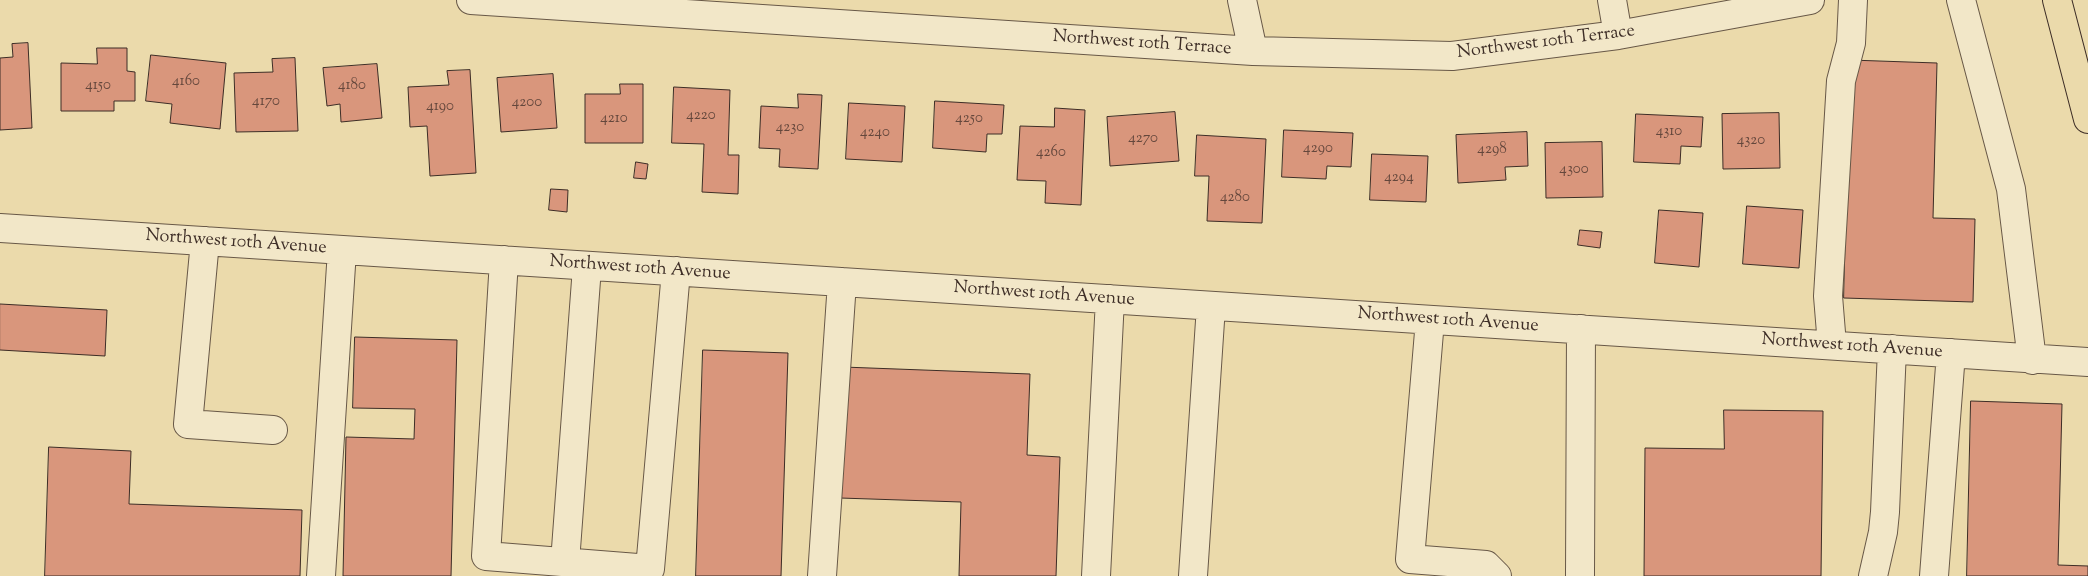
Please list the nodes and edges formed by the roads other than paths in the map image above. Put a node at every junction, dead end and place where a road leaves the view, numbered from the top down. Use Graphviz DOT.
graph roads {
  1 [pos="472,0"];
  2 [pos="1242,0"];
  3 [pos="1612,0"];
  4 [pos="1810,0"];
  5 [pos="1854,0"];
  6 [pos="1961,0"];
  7 [pos="2057,0"];
  8 [pos="1618,35"];
  9 [pos="1252,51"];
  10 [pos="2088,119"];
  11 [pos="0,228"];
  12 [pos="205,241"];
  13 [pos="342,250"];
  14 [pos="504,260"];
  15 [pos="587,267"];
  16 [pos="676,271"];
  17 [pos="842,282"];
  18 [pos="1110,299"];
  19 [pos="1211,306"];
  20 [pos="1430,320"];
  21 [pos="1581,329"];
  22 [pos="1832,345"];
  23 [pos="1892,349"];
  24 [pos="1951,353"];
  25 [pos="2032,360"];
  26 [pos="2087,369"];
  27 [pos="273,430"];
  28 [pos="565,562"];
  29 [pos="321,576"];
  30 [pos="822,576"];
  31 [pos="1096,576"];
  32 [pos="1193,576"];
  33 [pos="1497,576"];
  34 [pos="1580,576"];
  35 [pos="1873,576"];
  36 [pos="1934,576"];
  1 -- 9 [label="street, Northwest 10th Terrace"];
  2 -- 9 [label="street"];
  3 -- 8 [label="street"];
  4 -- 8 [label="street, Northwest 10th Terrace"];
  5 -- 22 [label="street"];
  6 -- 25 [label="street"];
  7 -- 10 [label="main road"];
  8 -- 9 [label="street, Northwest 10th Terrace"];
  11 -- 12 [label="street, Northwest 10th Avenue"];
  12 -- 13 [label="street, Northwest 10th Avenue"];
  12 -- 27 [label="street"];
  13 -- 14 [label="street, Northwest 10th Avenue"];
  13 -- 29 [label="street"];
  14 -- 15 [label="street, Northwest 10th Avenue"];
  14 -- 28 [label="street"];
  15 -- 16 [label="street, Northwest 10th Avenue"];
  15 -- 28 [label="street"];
  16 -- 17 [label="street, Northwest 10th Avenue"];
  16 -- 28 [label="street"];
  17 -- 18 [label="street, Northwest 10th Avenue"];
  17 -- 30 [label="street"];
  18 -- 19 [label="street, Northwest 10th Avenue"];
  18 -- 31 [label="street"];
  19 -- 20 [label="street, Northwest 10th Avenue"];
  19 -- 32 [label="street"];
  20 -- 21 [label="street, Northwest 10th Avenue"];
  20 -- 33 [label="street"];
  21 -- 22 [label="street, Northwest 10th Avenue"];
  21 -- 34 [label="street"];
  22 -- 23 [label="street, Northwest 10th Avenue"];
  23 -- 24 [label="street, Northwest 10th Avenue"];
  23 -- 35 [label="street"];
  24 -- 25 [label="street, Northwest 10th Avenue"];
  24 -- 36 [label="street"];
  25 -- 26 [label="street, Northwest 10th Avenue"];
}
